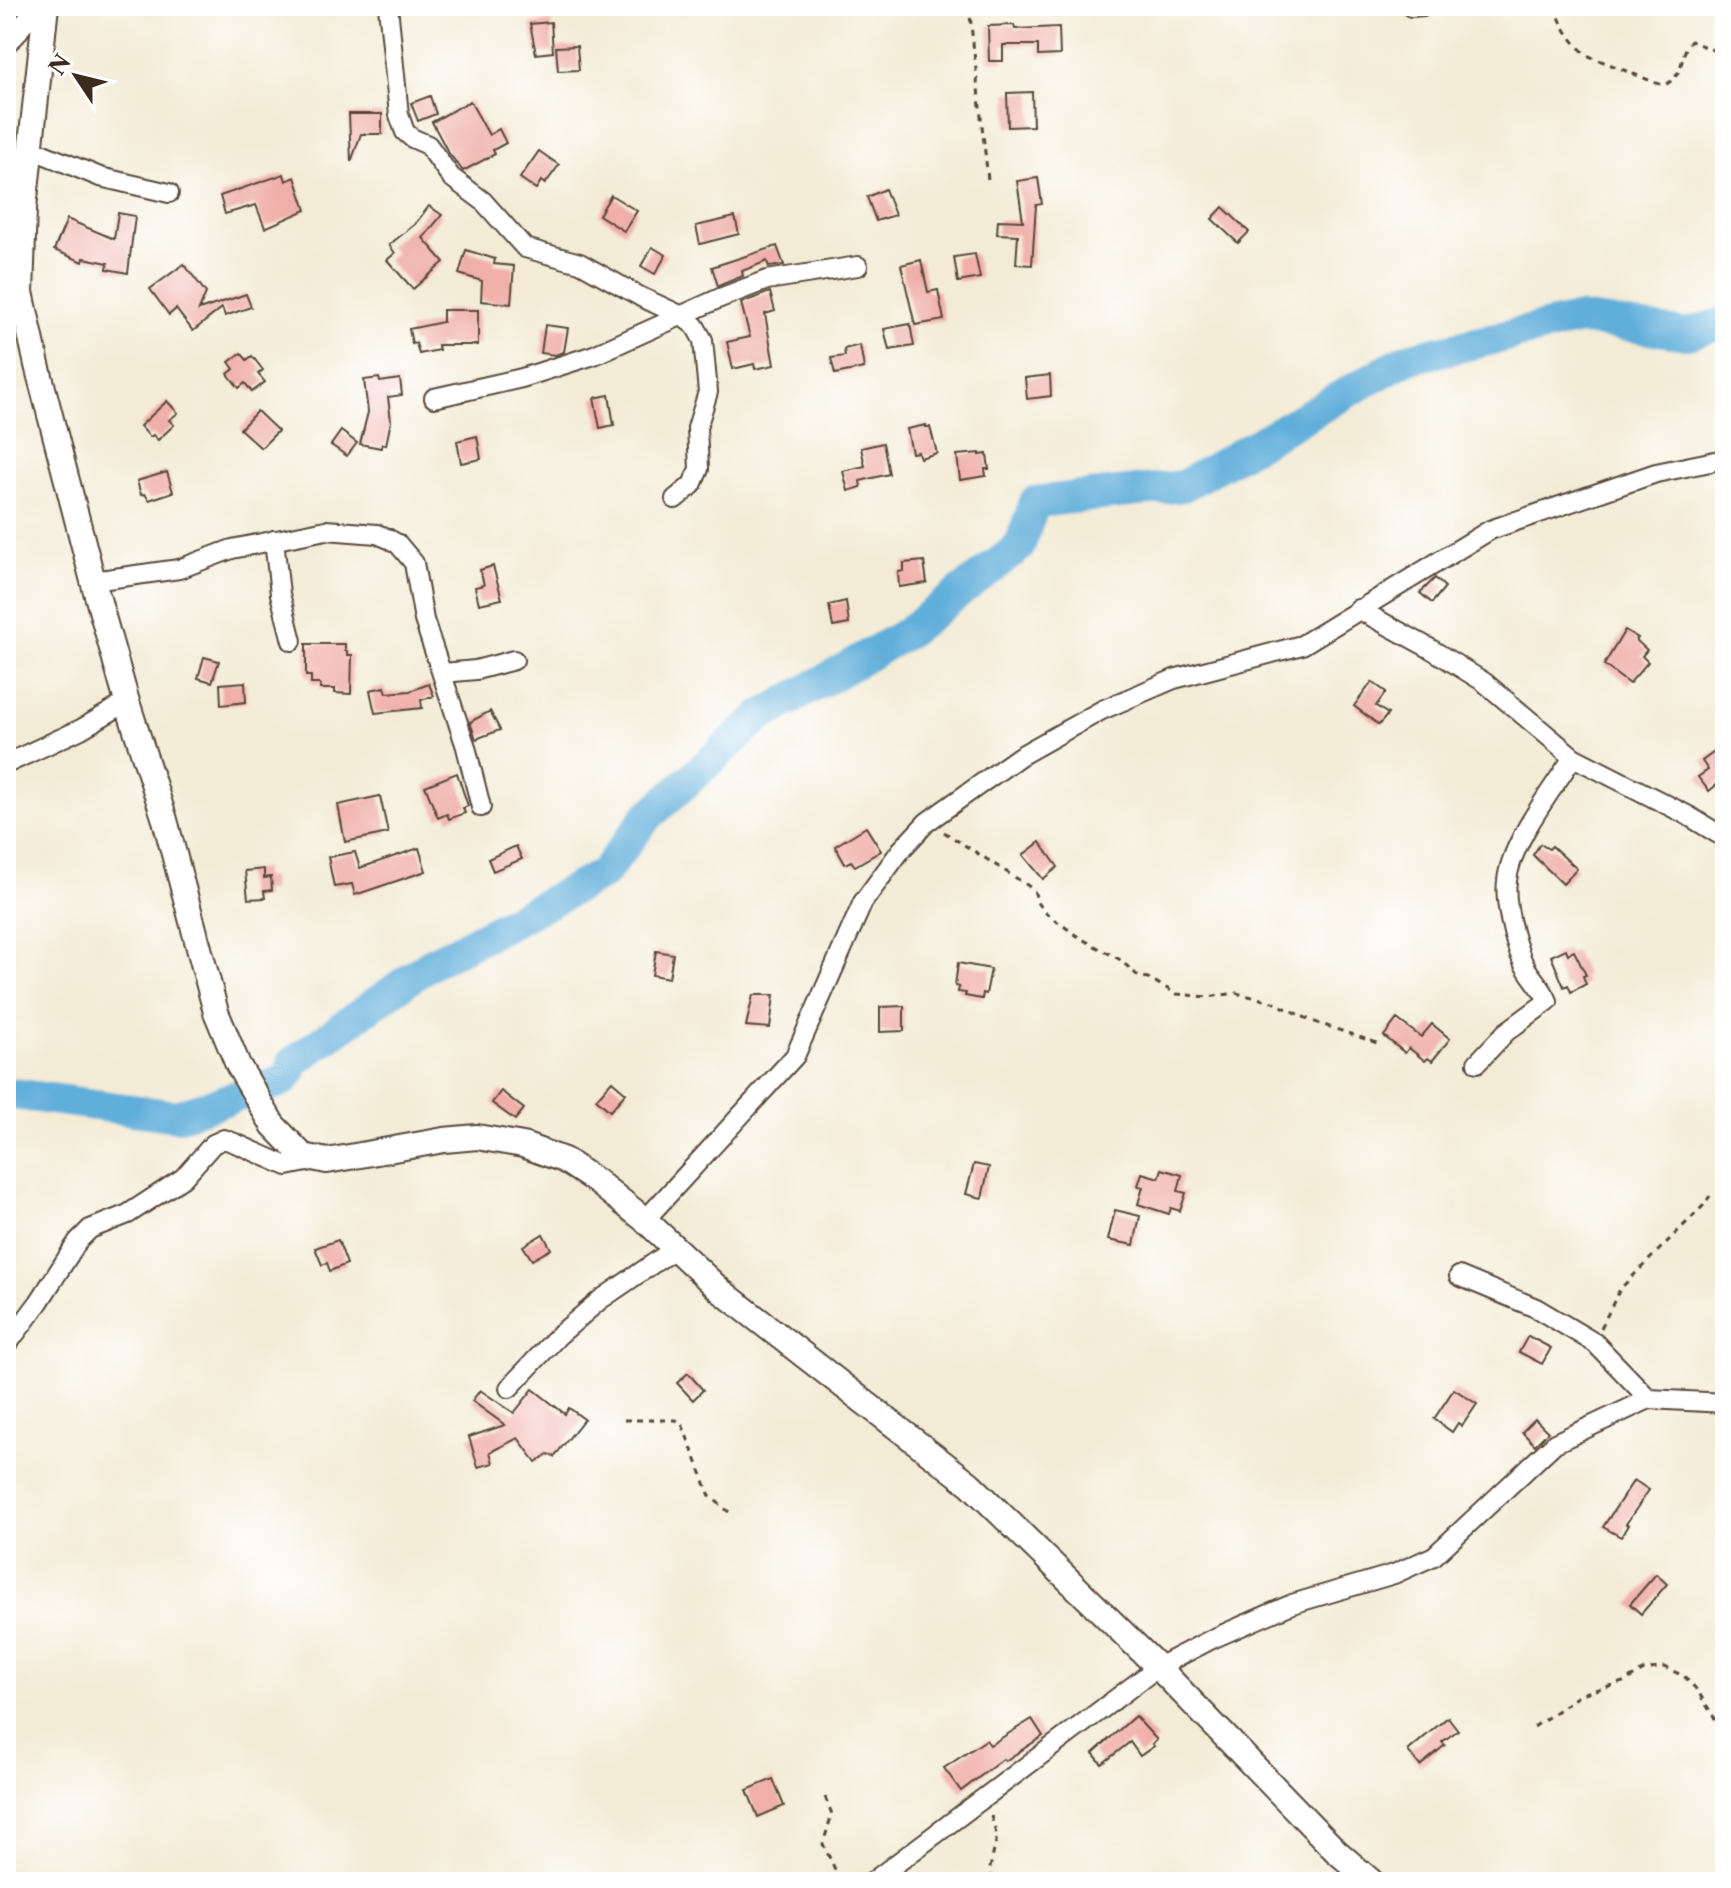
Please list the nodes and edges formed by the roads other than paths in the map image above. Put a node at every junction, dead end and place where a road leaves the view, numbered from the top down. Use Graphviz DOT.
graph roads {
  1 [pos="36,6"];
  2 [pos="46,6"];
  3 [pos="388,6"];
  4 [pos="6,44"];
  5 [pos="31,152"];
  6 [pos="6,158"];
  7 [pos="169,193"];
  8 [pos="858,266"];
  9 [pos="682,316"];
  10 [pos="434,398"];
  11 [pos="1725,459"];
  12 [pos="675,499"];
  13 [pos="274,540"];
  14 [pos="93,581"];
  15 [pos="1358,609"];
  16 [pos="292,641"];
  17 [pos="514,660"];
  18 [pos="443,673"];
  19 [pos="127,702"];
  20 [pos="1573,757"];
  21 [pos="6,764"];
  22 [pos="481,807"];
  23 [pos="1725,838"];
  24 [pos="1477,1063"];
  25 [pos="317,1160"];
  26 [pos="645,1220"];
  27 [pos="676,1248"];
  28 [pos="1459,1276"];
  29 [pos="6,1346"];
  30 [pos="509,1388"];
  31 [pos="1649,1399"];
  32 [pos="1725,1403"];
  33 [pos="1158,1667"];
  34 [pos="872,1882"];
  35 [pos="1372,1882"];
  1 -- 4 [label="street"];
  2 -- 5 [label="main road"];
  3 -- 9 [label="street"];
  5 -- 6 [label="street"];
  5 -- 7 [label="street"];
  5 -- 14 [label="main road"];
  8 -- 9 [label="street"];
  9 -- 10 [label="street"];
  9 -- 12 [label="street"];
  11 -- 15 [label="street"];
  13 -- 14 [label="street"];
  13 -- 16 [label="street"];
  13 -- 18 [label="street"];
  14 -- 19 [label="main road"];
  15 -- 20 [label="street"];
  15 -- 26 [label="street"];
  17 -- 18 [label="street"];
  18 -- 22 [label="street"];
  19 -- 21 [label="street"];
  19 -- 25 [label="main road"];
  20 -- 23 [label="street"];
  20 -- 24 [label="street"];
  25 -- 26 [label="main road"];
  25 -- 29 [label="street"];
  26 -- 27 [label="main road"];
  27 -- 30 [label="street"];
  27 -- 33 [label="main road"];
  28 -- 31 [label="street"];
  31 -- 32 [label="street"];
  31 -- 33 [label="street"];
  33 -- 34 [label="street"];
  33 -- 35 [label="main road"];
}
